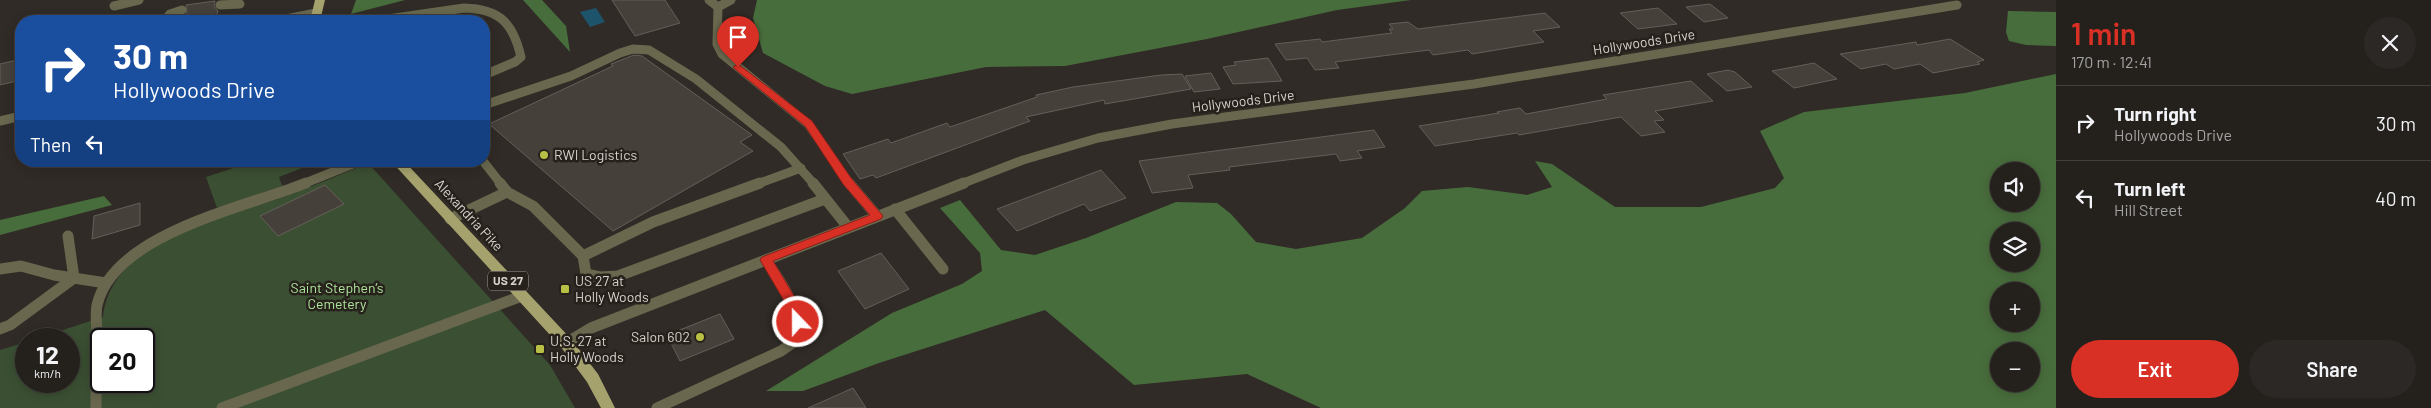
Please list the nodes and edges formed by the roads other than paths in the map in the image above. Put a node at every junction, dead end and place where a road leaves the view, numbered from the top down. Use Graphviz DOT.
graph roads {
  1 [pos="139,0"];
  2 [pos="320,0"];
  3 [pos="709,0"];
  4 [pos="731,0"];
  5 [pos="240,2"];
  6 [pos="220,5"];
  7 [pos="1957,5"];
  8 [pos="114,6"];
  9 [pos="718,7"];
  10 [pos="182,10"];
  11 [pos="237,13"];
  12 [pos="169,15"];
  13 [pos="316,15"];
  14 [pos="416,15"];
  15 [pos="490,72"];
  16 [pos="490,103"];
  17 [pos="15,117"];
  18 [pos="0,121"];
  19 [pos="345,167"];
  20 [pos="402,167"];
  21 [pos="488,167"];
  22 [pos="801,168"];
  23 [pos="507,192"];
  24 [pos="824,199"];
  25 [pos="896,209"];
  26 [pos="877,216"];
  27 [pos="450,219"];
  28 [pos="848,227"];
  29 [pos="68,236"];
  30 [pos="583,256"];
  31 [pos="766,260"];
  32 [pos="0,269"];
  33 [pos="943,269"];
  34 [pos="74,278"];
  35 [pos="106,283"];
  36 [pos="522,296"];
  37 [pos="0,329"];
  38 [pos="566,343"];
  39 [pos="96,408"];
  40 [pos="222,408"];
  41 [pos="608,408"];
  42 [pos="657,408"];
  1 -- 8 [label="street"];
  2 -- 13 [label="main road"];
  3 -- 9 [label="street"];
  4 -- 9 [label="street"];
  5 -- 6 [label="street"];
  5 -- 11 [label="street"];
  7 -- 25 [label="street, Hollywoods Drive"];
  9 -- 26 [label="street"];
  10 -- 12 [label="street"];
  14 -- 15 [label="street"];
  16 -- 22 [label="street"];
  17 -- 18 [label="street"];
  19 -- 35 [label="street"];
  20 -- 27 [label="main road, Alexandria Pike / US 27"];
  21 -- 23 [label="street"];
  22 -- 24 [label="street"];
  22 -- 30 [label="street"];
  23 -- 27 [label="street"];
  23 -- 30 [label="street"];
  24 -- 28 [label="street"];
  24 -- 30 [label="street"];
  25 -- 26 [label="street, Hollywoods Drive"];
  25 -- 33 [label="street"];
  26 -- 28 [label="street, Hollywoods Drive"];
  27 -- 36 [label="main road, Alexandria Pike / US 27"];
  28 -- 31 [label="street, Hollywoods Drive"];
  29 -- 34 [label="street"];
  31 -- 38 [label="street, Hollywoods Drive"];
  31 -- 42 [label="street"];
  32 -- 34 [label="street"];
  34 -- 35 [label="street"];
  34 -- 37 [label="street"];
  35 -- 39 [label="street"];
  36 -- 38 [label="main road, Alexandria Pike / US 27"];
  36 -- 40 [label="street"];
  38 -- 41 [label="main road, Alexandria Pike / US 27"];
}
